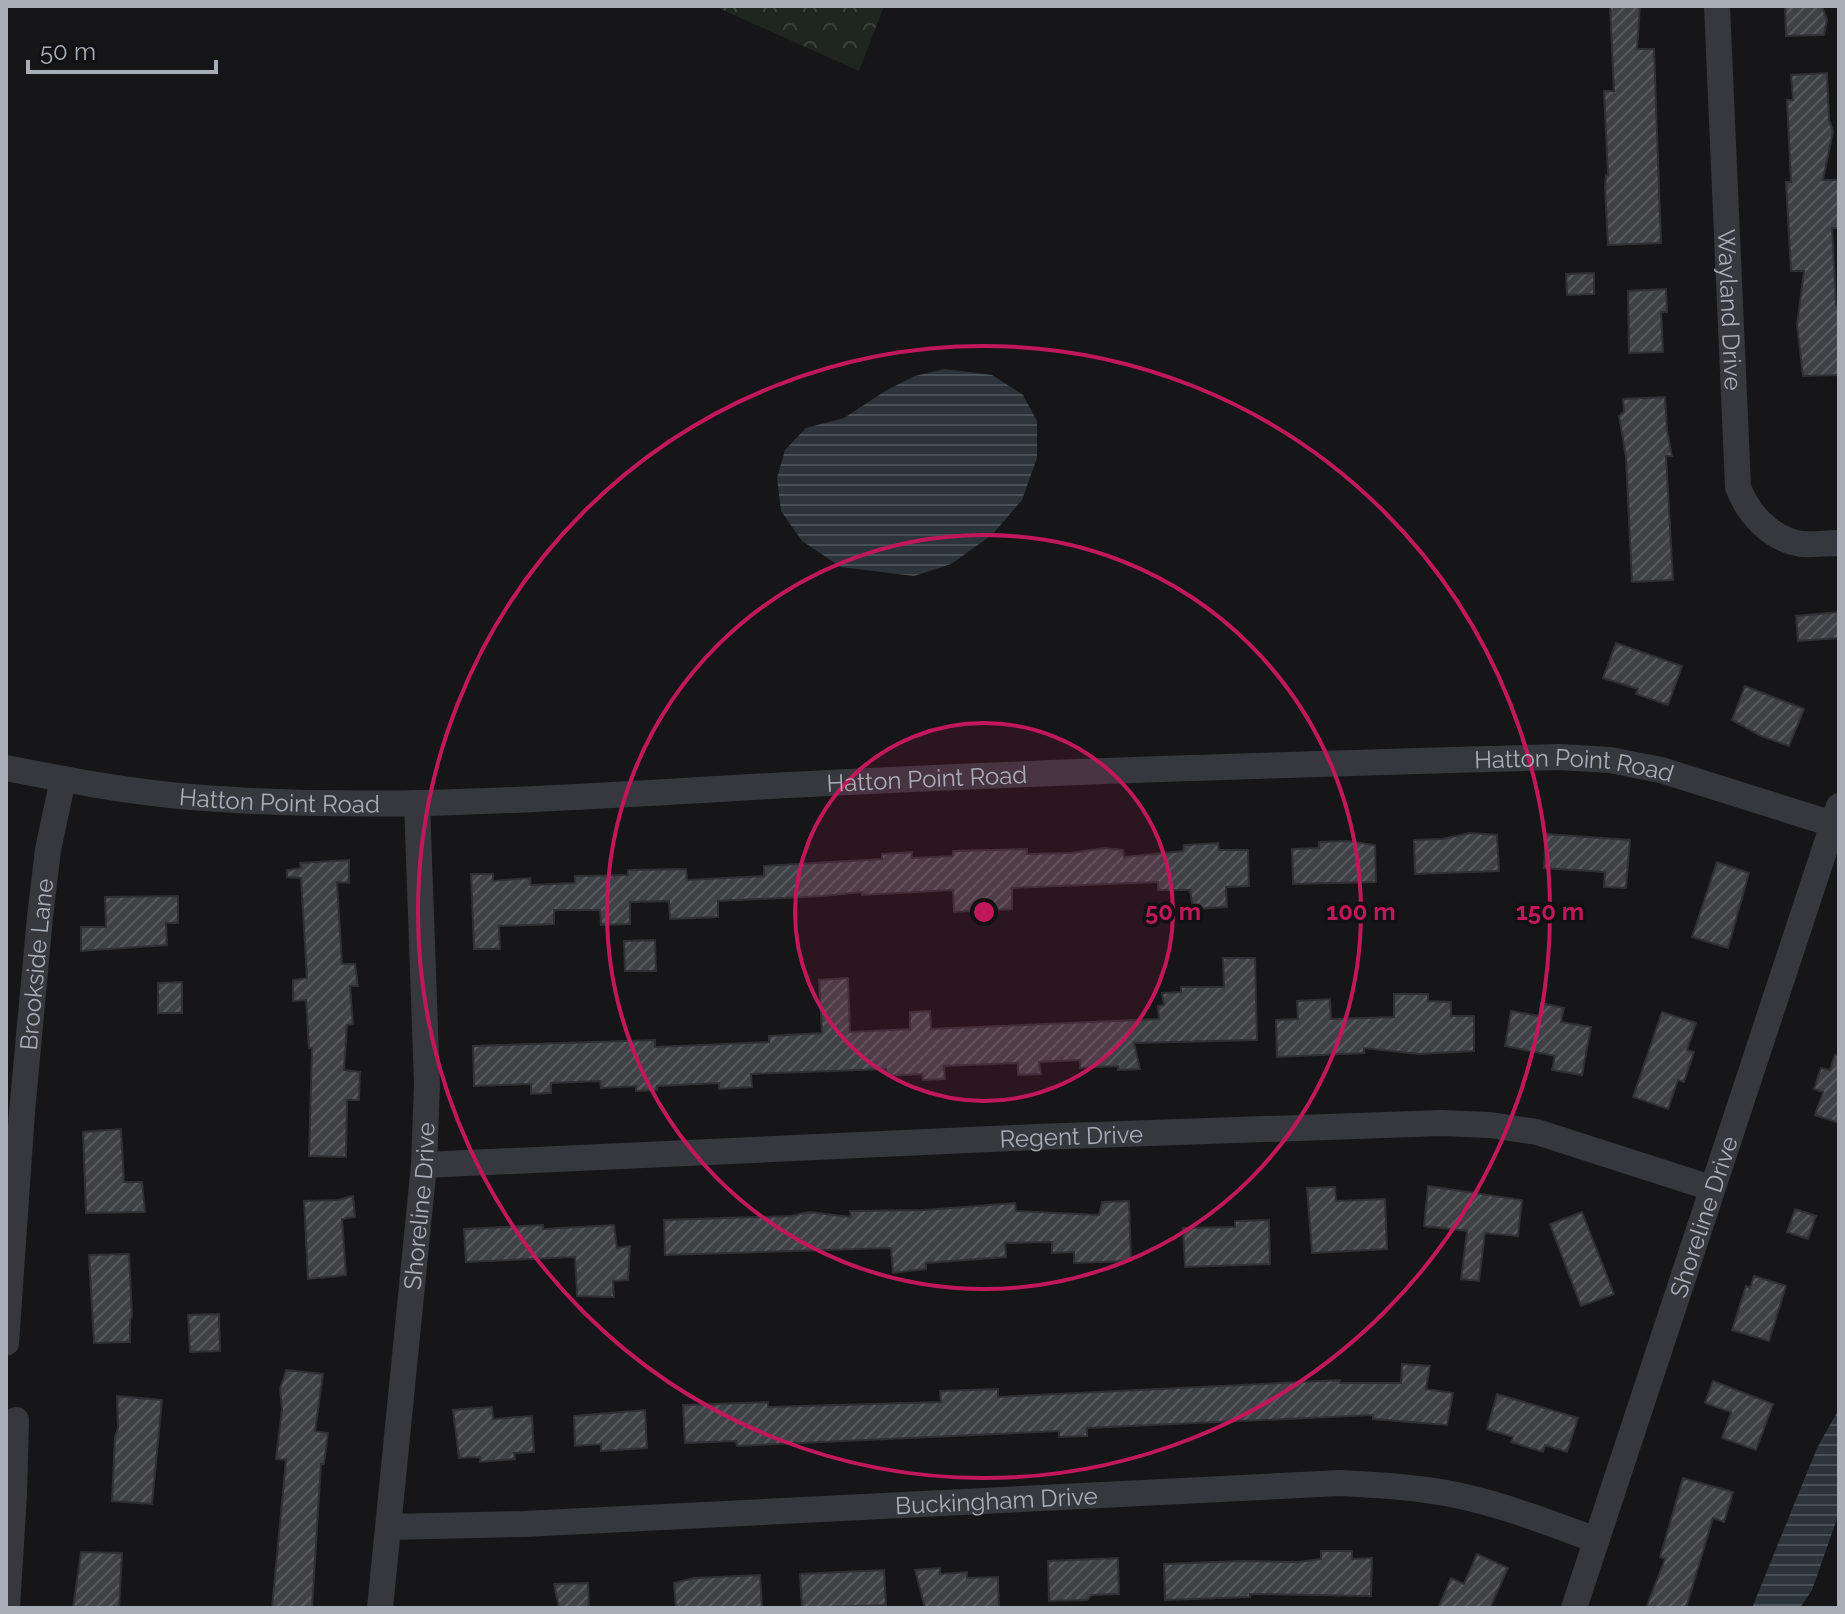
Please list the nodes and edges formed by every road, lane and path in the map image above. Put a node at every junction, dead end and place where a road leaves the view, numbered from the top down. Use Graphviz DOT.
graph roads {
  1 [pos="1717,6"];
  2 [pos="1839,543"];
  3 [pos="6,768"];
  4 [pos="63,779"];
  5 [pos="417,803"];
  6 [pos="1837,819"];
  7 [pos="424,1165"];
  8 [pos="1711,1188"];
  9 [pos="6,1343"];
  10 [pos="16,1420"];
  11 [pos="389,1527"];
  12 [pos="1596,1540"];
  13 [pos="7,1608"];
  14 [pos="380,1608"];
  15 [pos="1574,1608"];
  1 -- 2 [label="street, Wayland Drive"];
  3 -- 4 [label="street, Hatton Point Road"];
  4 -- 5 [label="street, Hatton Point Road"];
  4 -- 9 [label="street, Brookside Lane"];
  5 -- 6 [label="street, Hatton Point Road"];
  5 -- 7 [label="street, Shoreline Drive"];
  6 -- 8 [label="street, Shoreline Drive"];
  7 -- 8 [label="street, Regent Drive"];
  7 -- 11 [label="street, Shoreline Drive"];
  8 -- 12 [label="street, Shoreline Drive"];
  10 -- 13 [label="street"];
  11 -- 12 [label="street, Buckingham Drive"];
  11 -- 14 [label="street, Shoreline Drive"];
  12 -- 15 [label="street, Shoreline Drive"];
}
